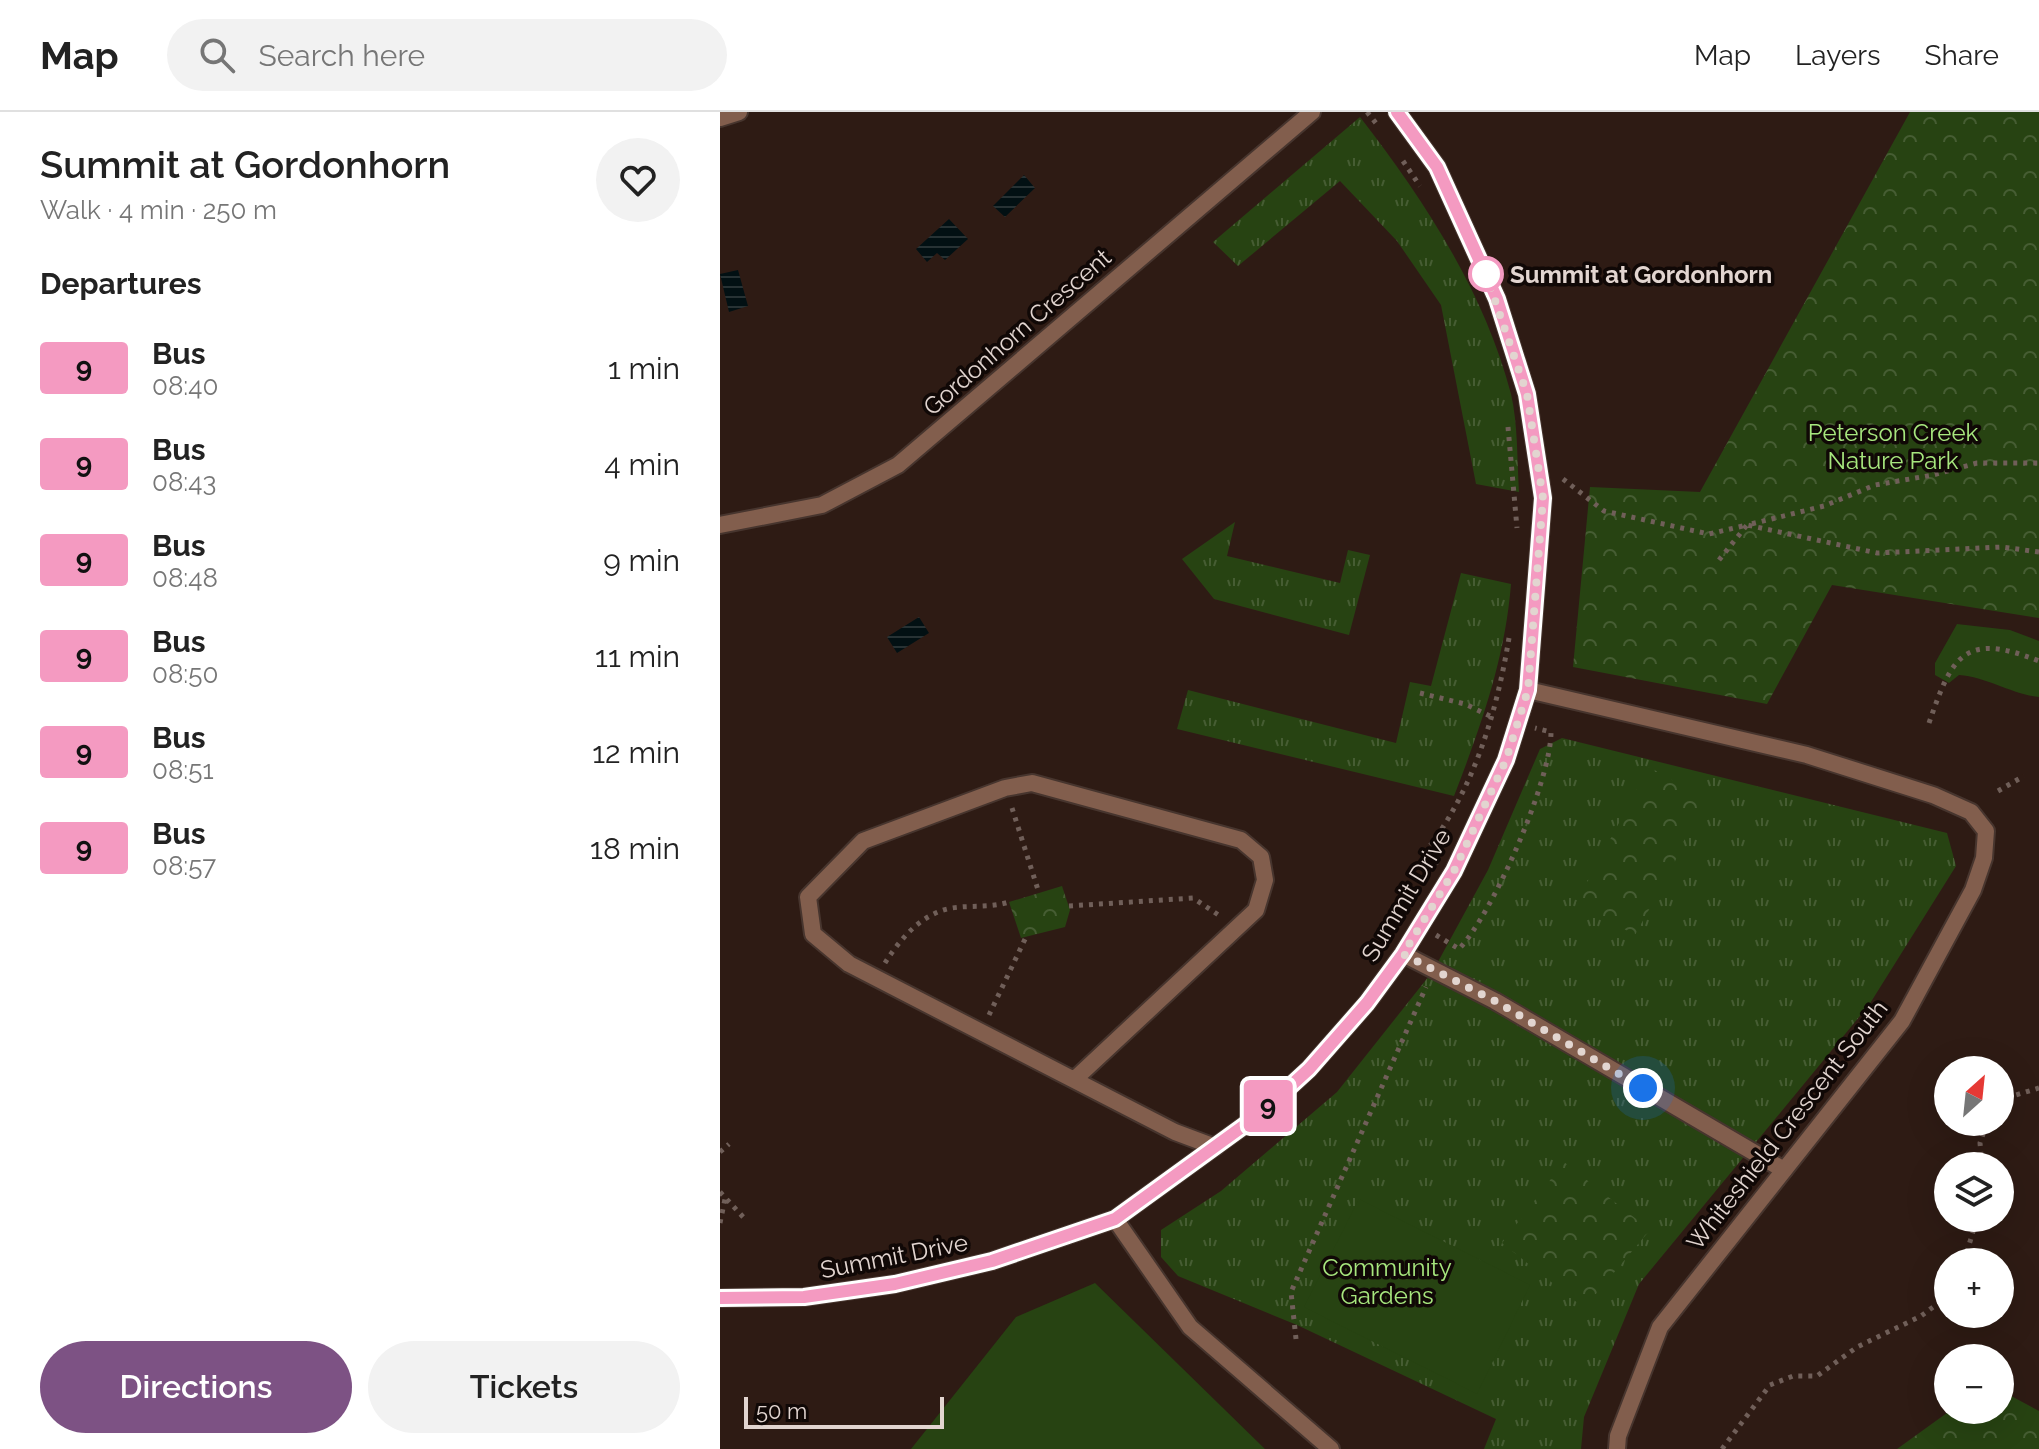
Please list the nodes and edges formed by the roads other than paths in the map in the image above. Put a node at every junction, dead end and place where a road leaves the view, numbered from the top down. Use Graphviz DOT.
graph roads {
  1 [pos="739,112"];
  2 [pos="1312,112"];
  3 [pos="1397,112"];
  4 [pos="720,118"];
  5 [pos="720,525"];
  6 [pos="1528,690"];
  7 [pos="1403,954"];
  8 [pos="1076,1078"];
  9 [pos="1215,1147"];
  10 [pos="1784,1170"];
  11 [pos="1115,1219"];
  12 [pos="720,1298"];
  13 [pos="1331,1449"];
  14 [pos="1617,1449"];
  1 -- 4 [label="street"];
  2 -- 5 [label="street, Gordonhorn Crescent"];
  3 -- 6 [label="main road, Summit Drive"];
  6 -- 7 [label="main road, Summit Drive"];
  6 -- 10 [label="street, Whiteshield Crescent South"];
  7 -- 9 [label="main road, Summit Drive"];
  7 -- 10 [label="street"];
  8 -- 8 [label="street"];
  8 -- 9 [label="street"];
  9 -- 11 [label="main road, Summit Drive"];
  10 -- 14 [label="street, Whiteshield Crescent South"];
  11 -- 12 [label="main road, Summit Drive"];
  11 -- 13 [label="street"];
}
